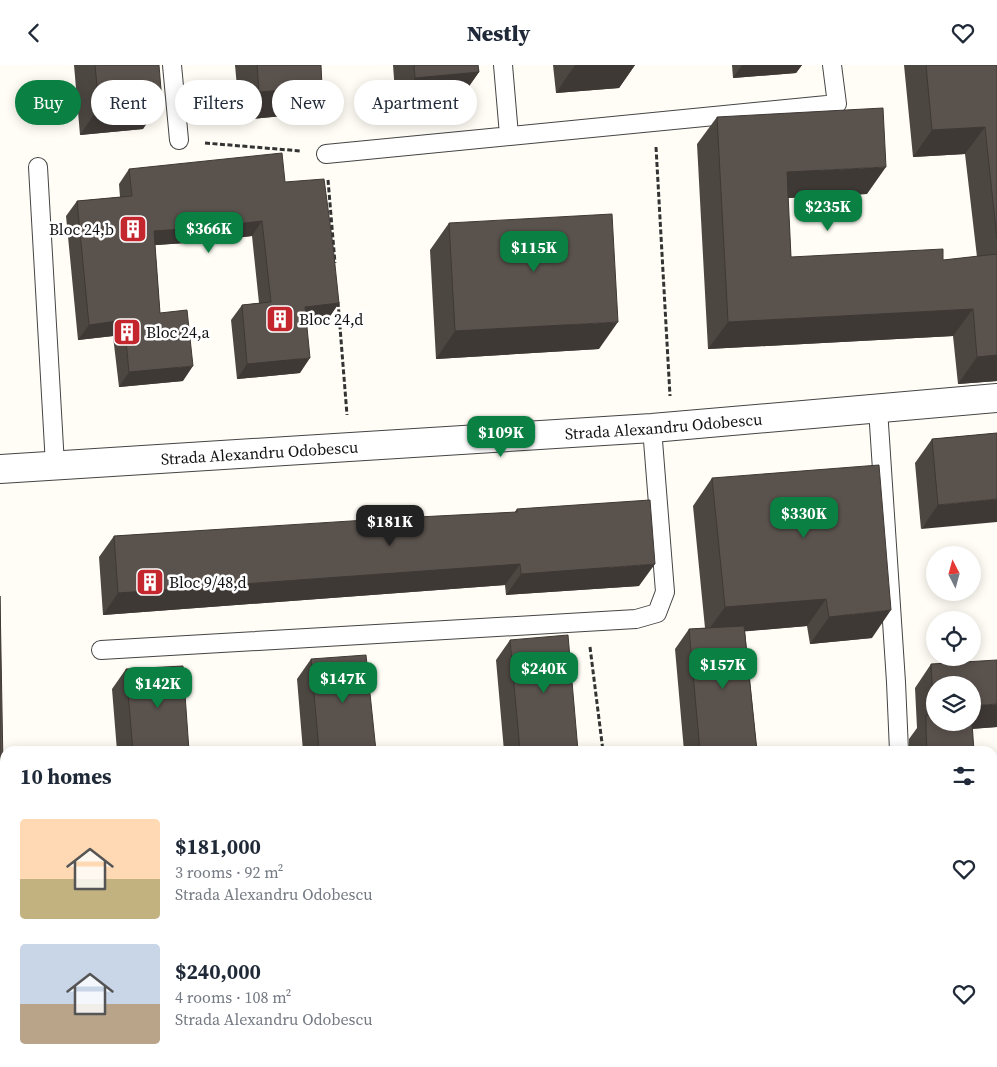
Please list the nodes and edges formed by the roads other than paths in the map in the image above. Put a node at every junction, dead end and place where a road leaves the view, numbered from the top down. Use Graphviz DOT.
graph roads {
  1 [pos="172,65"];
  2 [pos="503,65"];
  3 [pos="832,65"];
  4 [pos="509,135"];
  5 [pos="179,140"];
  6 [pos="326,154"];
  7 [pos="38,167"];
  8 [pos="997,397"];
  9 [pos="878,409"];
  10 [pos="661,427"];
  11 [pos="55,465"];
  12 [pos="0,469"];
  13 [pos="101,650"];
  14 [pos="899,746"];
  1 -- 5 [label="lane"];
  2 -- 4 [label="lane"];
  3 -- 4 [label="lane"];
  4 -- 6 [label="lane"];
  7 -- 11 [label="lane"];
  8 -- 9 [label="street, Strada Alexandru Odobescu"];
  9 -- 10 [label="street, Strada Alexandru Odobescu"];
  9 -- 14 [label="lane"];
  10 -- 11 [label="street, Strada Alexandru Odobescu"];
  10 -- 13 [label="lane"];
  11 -- 12 [label="street, Strada Alexandru Odobescu"];
}
